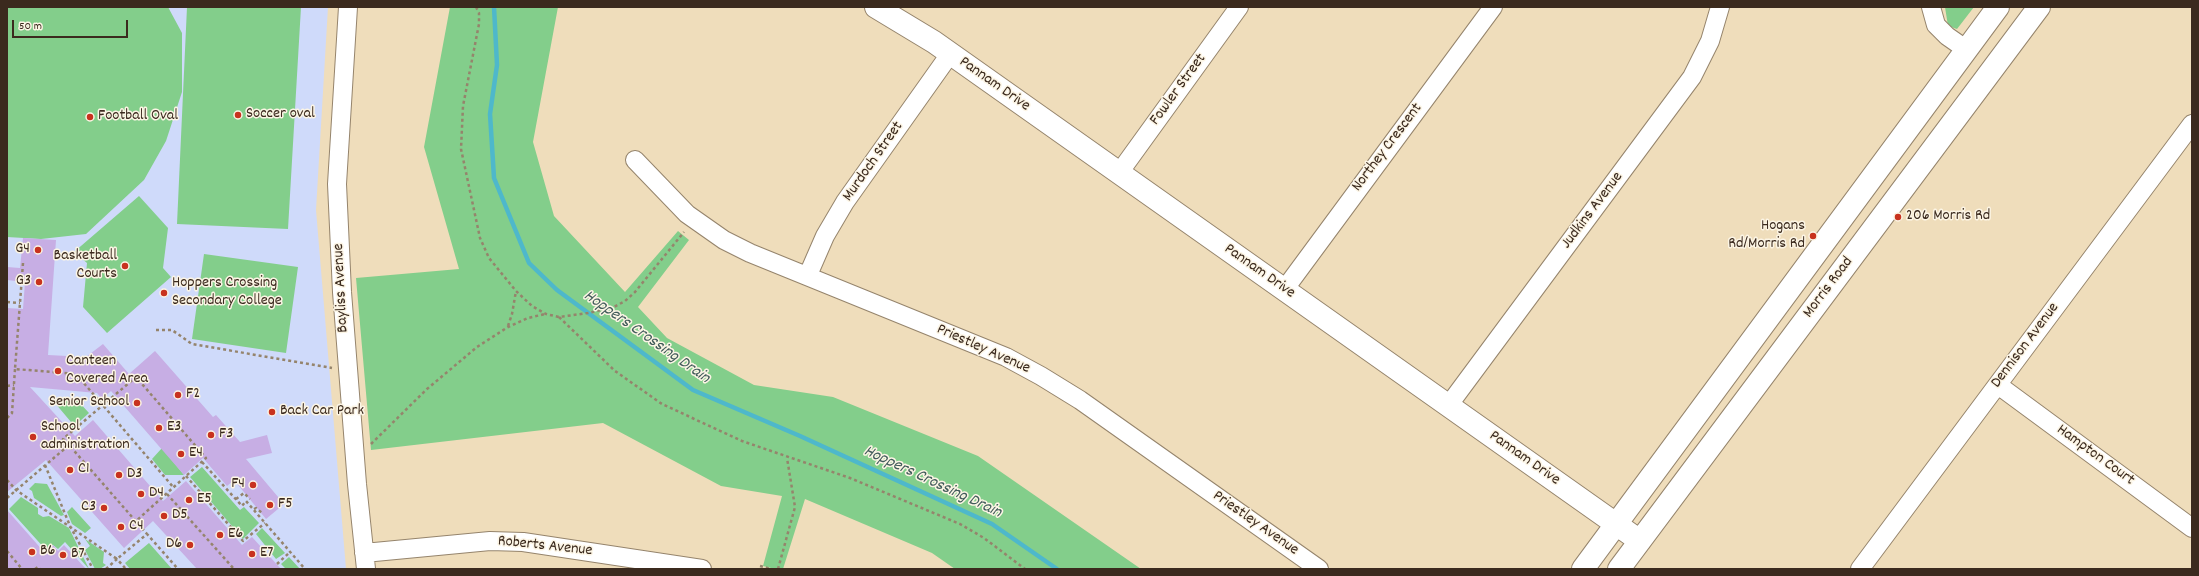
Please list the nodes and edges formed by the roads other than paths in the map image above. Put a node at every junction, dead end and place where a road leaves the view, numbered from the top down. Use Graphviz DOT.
graph roads {
  1 [pos="348,7"];
  2 [pos="876,7"];
  3 [pos="1239,7"];
  4 [pos="1493,7"];
  5 [pos="1720,7"];
  6 [pos="1931,7"];
  7 [pos="1998,7"];
  8 [pos="2039,7"];
  9 [pos="1967,50"];
  10 [pos="950,54"];
  11 [pos="2192,124"];
  12 [pos="635,160"];
  13 [pos="1119,173"];
  14 [pos="808,275"];
  15 [pos="1284,290"];
  16 [pos="1998,385"];
  17 [pos="1448,406"];
  18 [pos="1616,524"];
  19 [pos="2192,528"];
  20 [pos="1640,541"];
  21 [pos="365,561"];
  22 [pos="702,569"];
  23 [pos="1319,569"];
  24 [pos="1583,569"];
  25 [pos="1619,569"];
  26 [pos="1860,569"];
  1 -- 21 [label="street, Bayliss Avenue"];
  2 -- 10 [label="street, Pannam Drive"];
  3 -- 13 [label="street, Fowler Street"];
  4 -- 15 [label="street, Northey Crescent"];
  5 -- 17 [label="street, Judkins Avenue"];
  6 -- 9 [label="street"];
  7 -- 9 [label="street, Morris Road"];
  8 -- 20 [label="street, Morris Road"];
  9 -- 18 [label="street, Morris Road"];
  10 -- 13 [label="street, Pannam Drive"];
  10 -- 14 [label="street, Murdoch Street"];
  11 -- 16 [label="street, Dennison Avenue"];
  12 -- 14 [label="street, Priestley Avenue"];
  13 -- 15 [label="street, Pannam Drive"];
  14 -- 23 [label="street, Priestley Avenue"];
  15 -- 17 [label="street, Pannam Drive"];
  16 -- 19 [label="street, Hampton Court"];
  16 -- 26 [label="street, Dennison Avenue"];
  17 -- 18 [label="street, Pannam Drive"];
  18 -- 20 [label="street, Pannam Drive"];
  18 -- 24 [label="street, Morris Road"];
  20 -- 25 [label="street, Morris Road"];
  21 -- 22 [label="street, Roberts Avenue"];
}
